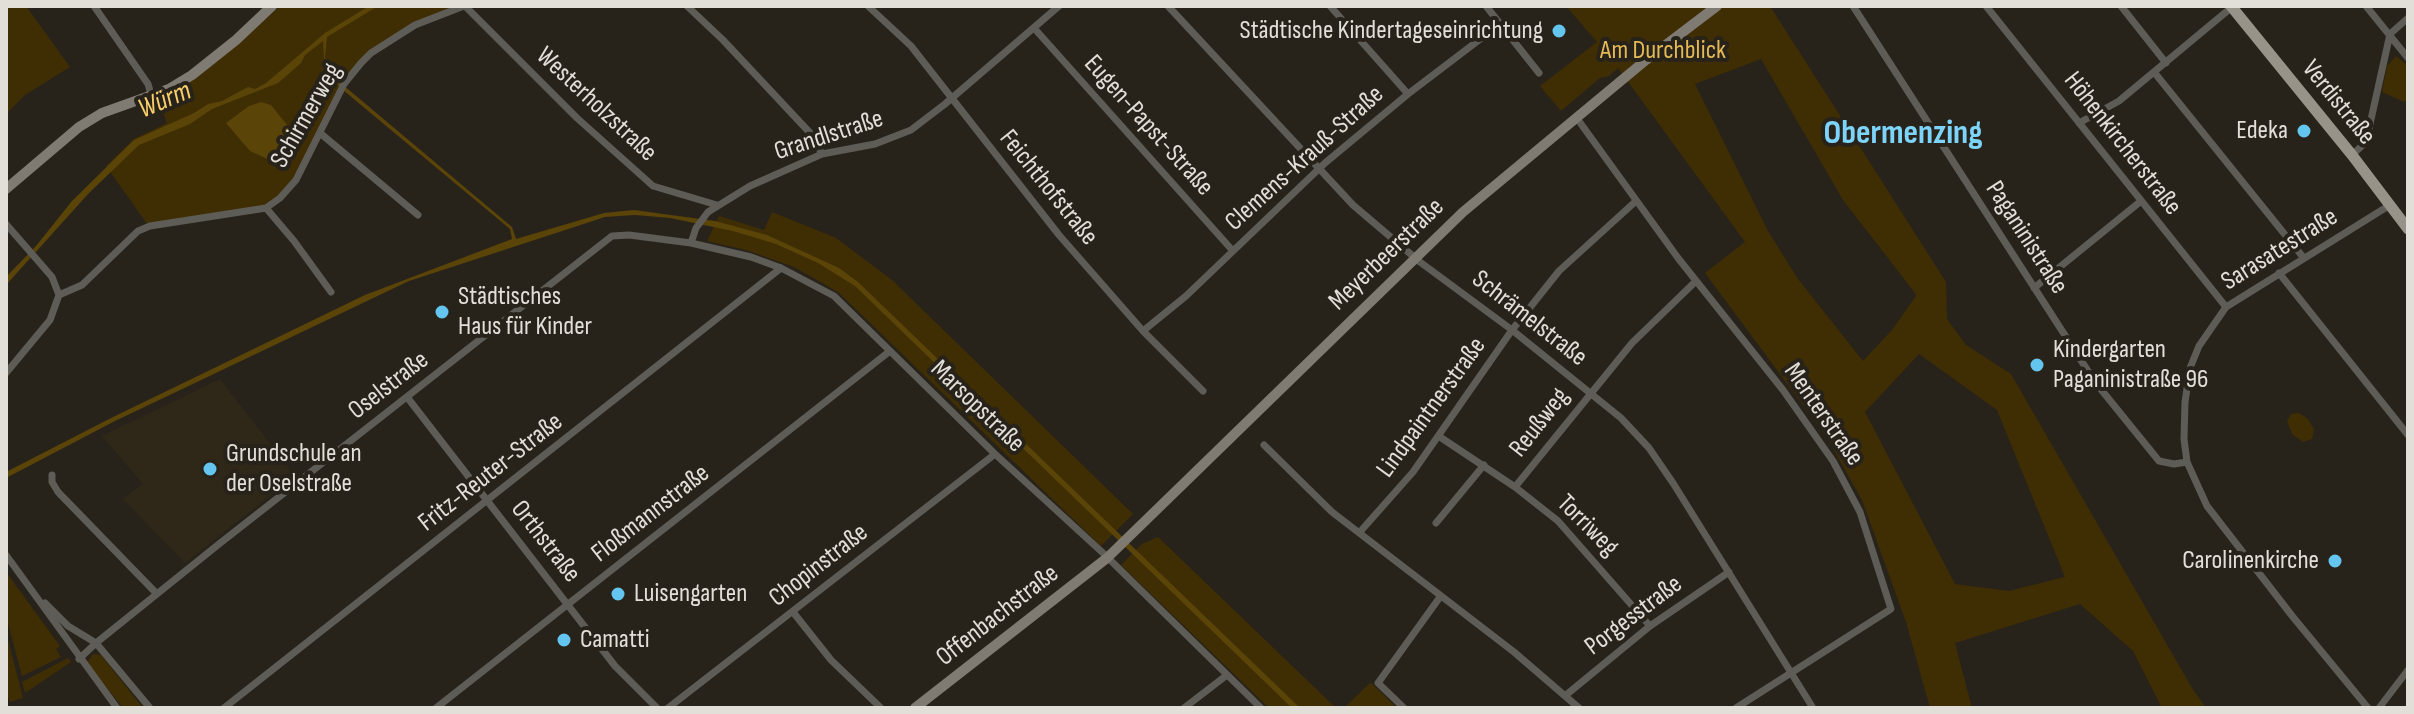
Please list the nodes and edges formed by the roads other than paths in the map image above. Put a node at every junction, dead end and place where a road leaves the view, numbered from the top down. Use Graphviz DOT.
graph roads {
  1 [pos="94,6"];
  2 [pos="272,6"];
  3 [pos="465,6"];
  4 [pos="687,6"];
  5 [pos="868,6"];
  6 [pos="1059,6"];
  7 [pos="1168,6"];
  8 [pos="1330,6"];
  9 [pos="1486,6"];
  10 [pos="1717,6"];
  11 [pos="1853,6"];
  12 [pos="1986,6"];
  13 [pos="2121,6"];
  14 [pos="2232,6"];
  15 [pos="2366,6"];
  16 [pos="2408,18"];
  17 [pos="1500,24"];
  18 [pos="1034,28"];
  19 [pos="2390,34"];
  20 [pos="2408,58"];
  21 [pos="2166,63"];
  22 [pos="2154,72"];
  23 [pos="1539,73"];
  24 [pos="151,94"];
  25 [pos="1408,94"];
  26 [pos="952,98"];
  27 [pos="1576,117"];
  28 [pos="2079,123"];
  29 [pos="320,133"];
  30 [pos="822,154"];
  31 [pos="2352,155"];
  32 [pos="1318,169"];
  33 [pos="6,189"];
  34 [pos="1636,201"];
  35 [pos="2141,201"];
  36 [pos="717,205"];
  37 [pos="2390,205"];
  38 [pos="266,208"];
  39 [pos="418,215"];
  40 [pos="6,224"];
  41 [pos="2408,229"];
  42 [pos="612,236"];
  43 [pos="691,243"];
  44 [pos="1233,251"];
  45 [pos="1414,257"];
  46 [pos="2303,257"];
  47 [pos="781,268"];
  48 [pos="2279,273"];
  49 [pos="1696,281"];
  50 [pos="2034,288"];
  51 [pos="331,292"];
  52 [pos="59,295"];
  53 [pos="2226,307"];
  54 [pos="1512,330"];
  55 [pos="1143,331"];
  56 [pos="890,351"];
  57 [pos="6,373"];
  58 [pos="1203,391"];
  59 [pos="1590,392"];
  60 [pos="407,397"];
  61 [pos="2408,435"];
  62 [pos="1440,437"];
  63 [pos="1264,445"];
  64 [pos="995,454"];
  65 [pos="2187,462"];
  66 [pos="1484,465"];
  67 [pos="52,475"];
  68 [pos="1515,487"];
  69 [pos="487,501"];
  70 [pos="1436,523"];
  71 [pos="1359,533"];
  72 [pos="6,555"];
  73 [pos="1107,558"];
  74 [pos="1729,572"];
  75 [pos="36,593"];
  76 [pos="157,594"];
  77 [pos="1440,597"];
  78 [pos="568,604"];
  79 [pos="793,612"];
  80 [pos="1650,626"];
  81 [pos="96,643"];
  82 [pos="79,659"];
  83 [pos="2408,670"];
  84 [pos="1790,672"];
  85 [pos="1227,675"];
  86 [pos="1566,695"];
  87 [pos="117,708"];
  88 [pos="150,708"];
  89 [pos="224,708"];
  90 [pos="436,708"];
  91 [pos="657,708"];
  92 [pos="668,708"];
  93 [pos="881,708"];
  94 [pos="915,708"];
  95 [pos="1184,708"];
  96 [pos="1261,708"];
  97 [pos="1404,708"];
  98 [pos="1579,708"];
  99 [pos="1736,708"];
  100 [pos="1813,708"];
  101 [pos="2368,708"];
  102 [pos="2379,708"];
  1 -- 24 [label="street"];
  2 -- 24 [label="street"];
  3 -- 29 [label="street, Schirmerweg"];
  3 -- 36 [label="street, Westerholzstraße"];
  4 -- 30 [label="street"];
  5 -- 26 [label="street, Feichthofstraße"];
  6 -- 18 [label="street, Grandlstraße"];
  7 -- 32 [label="street, Schrämelstraße"];
  8 -- 25 [label="street"];
  9 -- 17 [label="street"];
  10 -- 27 [label="street, Meyerbeerstraße"];
  11 -- 50 [label="street, Paganinistraße"];
  12 -- 28 [label="street, Höhenkircherstraße"];
  13 -- 21 [label="street"];
  14 -- 21 [label="street"];
  14 -- 31 [label="main road, Verdistraße"];
  15 -- 19 [label="street"];
  16 -- 19 [label="street"];
  17 -- 23 [label="street"];
  17 -- 25 [label="street, Clemens-Krauß-Straße"];
  18 -- 26 [label="street, Grandlstraße"];
  18 -- 44 [label="street, Eugen-Papst-Straße"];
  19 -- 20 [label="street"];
  19 -- 31 [label="street"];
  21 -- 22 [label="street"];
  22 -- 28 [label="street"];
  22 -- 46 [label="street"];
  24 -- 33 [label="street"];
  25 -- 32 [label="street, Clemens-Krauß-Straße"];
  26 -- 30 [label="street, Grandlstraße"];
  26 -- 55 [label="street, Feichthofstraße"];
  27 -- 34 [label="street, Menterstraße"];
  27 -- 45 [label="street, Meyerbeerstraße"];
  28 -- 35 [label="street, Höhenkircherstraße"];
  29 -- 38 [label="street, Schirmerweg"];
  29 -- 39 [label="street"];
  30 -- 36 [label="street, Grandlstraße"];
  31 -- 37 [label="main road, Verdistraße"];
  32 -- 44 [label="street, Clemens-Krauß-Straße"];
  32 -- 45 [label="street, Schrämelstraße"];
  34 -- 49 [label="street, Menterstraße"];
  34 -- 54 [label="street, Lindpaintnerstraße"];
  35 -- 50 [label="street"];
  35 -- 53 [label="street, Höhenkircherstraße"];
  36 -- 43 [label="street, Grandlstraße"];
  37 -- 41 [label="main road, Verdistraße"];
  37 -- 46 [label="street, Sarasatestraße"];
  38 -- 51 [label="street"];
  38 -- 52 [label="street"];
  40 -- 52 [label="street"];
  42 -- 43 [label="street, Marsopstraße"];
  42 -- 60 [label="street, Oselstraße"];
  43 -- 47 [label="street, Marsopstraße"];
  44 -- 55 [label="street, Clemens-Krauß-Straße"];
  45 -- 54 [label="street, Schrämelstraße"];
  45 -- 73 [label="street, Meyerbeerstraße"];
  46 -- 48 [label="street, Sarasatestraße"];
  47 -- 56 [label="street, Marsopstraße"];
  47 -- 69 [label="street, Fritz-Reuter-Straße"];
  48 -- 53 [label="street, Sarasatestraße"];
  48 -- 61 [label="street"];
  49 -- 59 [label="street, Reußweg"];
  49 -- 84 [label="street, Menterstraße"];
  50 -- 65 [label="street, Paganinistraße"];
  52 -- 57 [label="street"];
  53 -- 65 [label="street, Sarasatestraße"];
  54 -- 59 [label="street, Schrämelstraße"];
  54 -- 62 [label="street, Lindpaintnerstraße"];
  55 -- 58 [label="street, Feichthofstraße"];
  56 -- 64 [label="street, Marsopstraße"];
  56 -- 78 [label="street, Floßmannstraße"];
  59 -- 68 [label="street, Reußweg"];
  59 -- 74 [label="street, Schrämelstraße"];
  60 -- 69 [label="street, Orthstraße"];
  60 -- 76 [label="street, Oselstraße"];
  62 -- 66 [label="street, Torriweg"];
  62 -- 71 [label="street, Lindpaintnerstraße"];
  63 -- 71 [label="street"];
  64 -- 73 [label="street, Marsopstraße"];
  64 -- 79 [label="street, Chopinstraße"];
  65 -- 101 [label="street, Sarasatestraße"];
  66 -- 68 [label="street, Torriweg"];
  66 -- 70 [label="street"];
  67 -- 76 [label="street"];
  68 -- 80 [label="street, Torriweg"];
  69 -- 78 [label="street, Orthstraße"];
  69 -- 89 [label="street, Fritz-Reuter-Straße"];
  71 -- 77 [label="street"];
  72 -- 75 [label="street"];
  73 -- 85 [label="street, Marsopstraße"];
  73 -- 94 [label="street, Offenbachstraße"];
  74 -- 80 [label="street, Porgesstraße"];
  74 -- 84 [label="street, Schrämelstraße"];
  75 -- 81 [label="street"];
  75 -- 82 [label="street"];
  76 -- 81 [label="street, Oselstraße"];
  77 -- 86 [label="street"];
  77 -- 97 [label="street"];
  78 -- 90 [label="street, Floßmannstraße"];
  78 -- 91 [label="street, Orthstraße"];
  79 -- 92 [label="street, Chopinstraße"];
  79 -- 93 [label="street"];
  80 -- 86 [label="street, Porgesstraße"];
  81 -- 82 [label="street, Oselstraße"];
  81 -- 88 [label="street"];
  82 -- 87 [label="street"];
  83 -- 102 [label="street"];
  84 -- 99 [label="street, Menterstraße"];
  84 -- 100 [label="street, Schrämelstraße"];
  85 -- 95 [label="street"];
  85 -- 96 [label="street, Marsopstraße"];
  86 -- 98 [label="street"];
}
